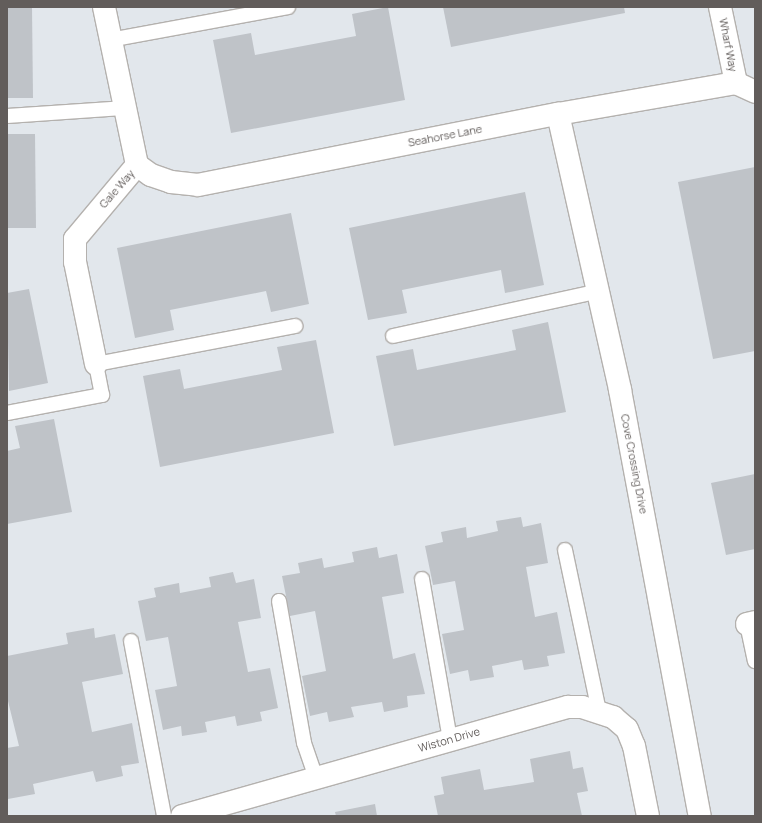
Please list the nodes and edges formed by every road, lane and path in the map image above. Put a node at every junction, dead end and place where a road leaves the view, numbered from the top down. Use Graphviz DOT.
graph roads {
  1 [pos="104,7"];
  2 [pos="288,7"];
  3 [pos="720,7"];
  4 [pos="109,40"];
  5 [pos="736,83"];
  6 [pos="755,92"];
  7 [pos="123,108"];
  8 [pos="558,114"];
  9 [pos="7,116"];
  10 [pos="137,165"];
  11 [pos="599,291"];
  12 [pos="295,326"];
  13 [pos="393,336"];
  14 [pos="96,364"];
  15 [pos="7,414"];
  16 [pos="565,550"];
  17 [pos="422,579"];
  18 [pos="279,601"];
  19 [pos="751,623"];
  20 [pos="131,641"];
  21 [pos="755,661"];
  22 [pos="599,711"];
  23 [pos="450,740"];
  24 [pos="316,778"];
  25 [pos="164,816"];
  26 [pos="182,816"];
  27 [pos="648,816"];
  28 [pos="700,816"];
  1 -- 4 [label="street, Gale Way"];
  2 -- 4 [label="lane"];
  3 -- 5 [label="street, Wharf Way"];
  4 -- 7 [label="street, Gale Way"];
  5 -- 6 [label="street"];
  5 -- 8 [label="street, Seahorse Lane"];
  7 -- 9 [label="lane"];
  7 -- 10 [label="street, Gale Way"];
  8 -- 10 [label="street, Seahorse Lane"];
  8 -- 11 [label="street, Cove Crossing Drive"];
  10 -- 14 [label="street, Gale Way"];
  11 -- 13 [label="lane"];
  11 -- 28 [label="street, Cove Crossing Drive"];
  12 -- 14 [label="lane"];
  14 -- 15 [label="lane"];
  16 -- 22 [label="lane"];
  17 -- 23 [label="lane"];
  18 -- 24 [label="lane"];
  19 -- 21 [label="lane"];
  20 -- 25 [label="lane"];
  22 -- 23 [label="street, Wiston Drive"];
  22 -- 27 [label="street, Wiston Drive"];
  23 -- 24 [label="street, Wiston Drive"];
  24 -- 26 [label="street, Wiston Drive"];
}
